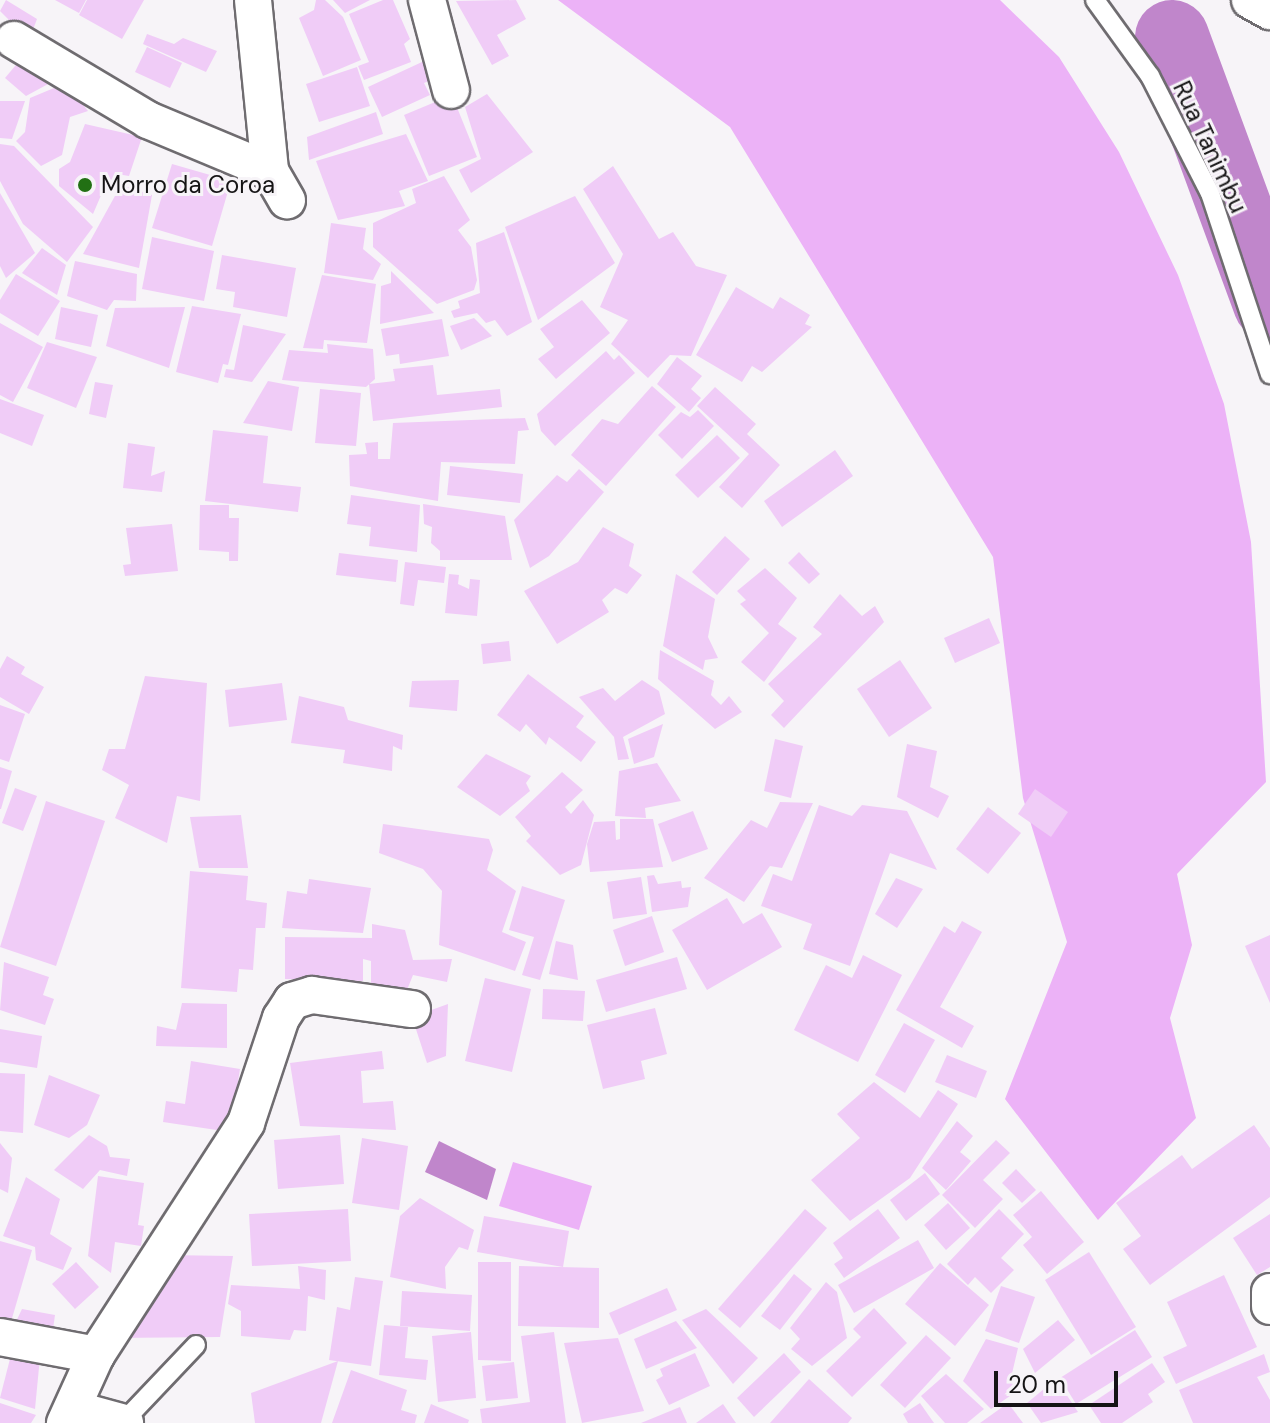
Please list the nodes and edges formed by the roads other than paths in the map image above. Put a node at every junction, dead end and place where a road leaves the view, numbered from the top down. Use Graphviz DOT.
graph roads {
  1 [pos="253,0"];
  2 [pos="427,0"];
  3 [pos="1095,0"];
  4 [pos="1250,0"];
  5 [pos="1270,11"];
  6 [pos="14,40"];
  7 [pos="451,90"];
  8 [pos="1270,374"];
  9 [pos="412,1009"];
  10 [pos="1270,1292"];
  11 [pos="1270,1306"];
  12 [pos="0,1337"];
  13 [pos="196,1345"];
  14 [pos="96,1355"];
  15 [pos="69,1416"];
  16 [pos="124,1423"];
  1 -- 6 [label="street"];
  2 -- 7 [label="street"];
  3 -- 8 [label="lane, Rua Tanimbu"];
  4 -- 5 [label="street"];
  9 -- 14 [label="street"];
  10 -- 11 [label="street"];
  12 -- 14 [label="street"];
  13 -- 16 [label="lane"];
  14 -- 15 [label="street"];
  15 -- 16 [label="street"];
}
